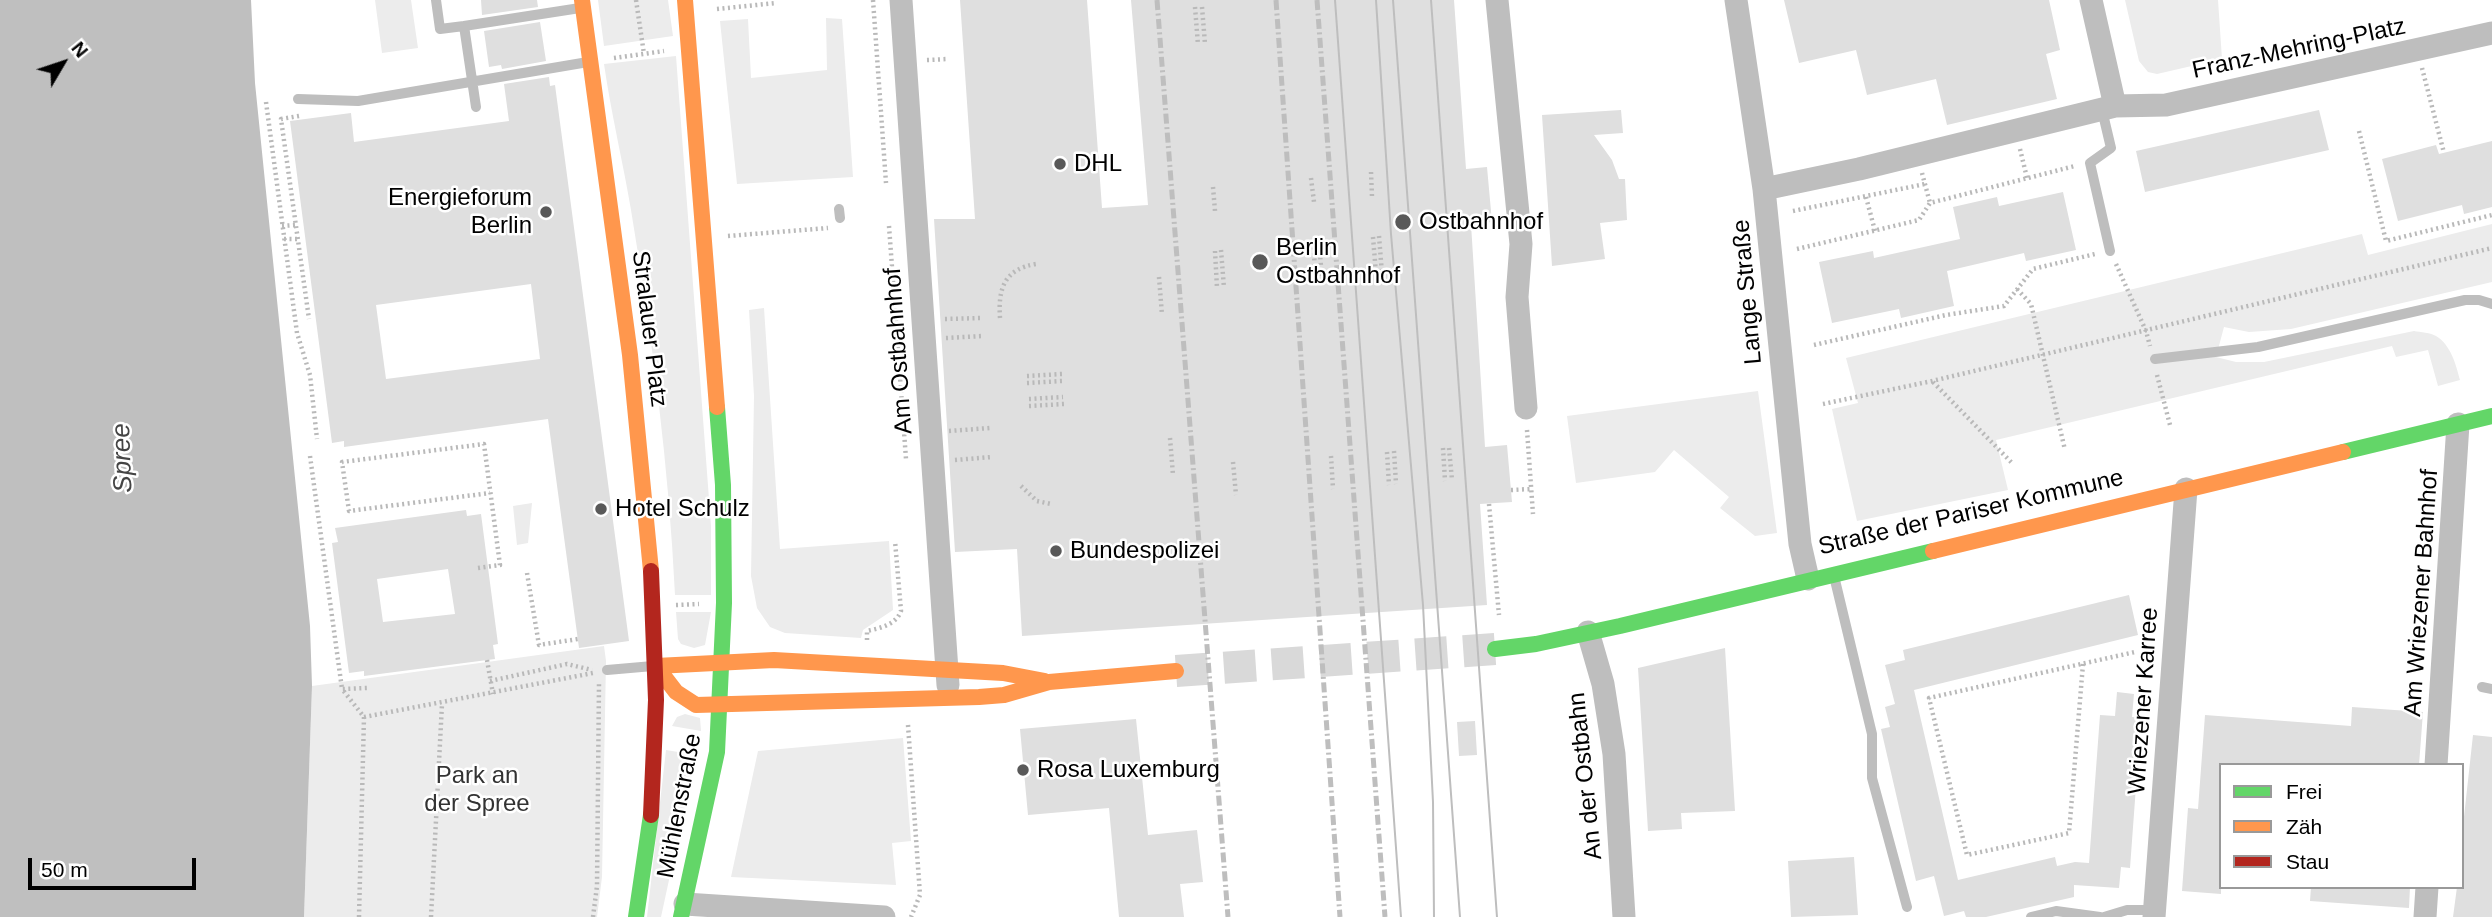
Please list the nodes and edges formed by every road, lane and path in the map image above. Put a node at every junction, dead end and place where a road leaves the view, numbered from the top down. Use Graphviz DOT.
graph roads {
  1 [pos="436,0"];
  2 [pos="635,0"];
  3 [pos="685,0"];
  4 [pos="873,0"];
  5 [pos="901,0"];
  6 [pos="1497,0"];
  7 [pos="1736,0"];
  8 [pos="2091,0"];
  9 [pos="776,3"];
  10 [pos="583,4"];
  11 [pos="1195,7"];
  12 [pos="1202,7"];
  13 [pos="717,9"];
  14 [pos="464,26"];
  15 [pos="2492,33"];
  16 [pos="1205,44"];
  17 [pos="1198,45"];
  18 [pos="689,47"];
  19 [pos="2417,50"];
  20 [pos="644,54"];
  21 [pos="590,62"];
  22 [pos="472,82"];
  23 [pos="298,99"];
  24 [pos="266,102"];
  25 [pos="477,107"];
  26 [pos="2108,108"];
  27 [pos="306,115"];
  28 [pos="2359,131"];
  29 [pos="2444,153"];
  30 [pos="2090,163"];
  31 [pos="1859,169"];
  32 [pos="1371,172"];
  33 [pos="1311,178"];
  34 [pos="886,183"];
  35 [pos="1925,184"];
  36 [pos="1213,187"];
  37 [pos="1764,189"];
  38 [pos="1372,197"];
  39 [pos="1866,197"];
  40 [pos="1314,202"];
  41 [pos="1215,211"];
  42 [pos="1793,211"];
  43 [pos="2492,215"];
  44 [pos="840,218"];
  45 [pos="296,225"];
  46 [pos="282,226"];
  47 [pos="889,226"];
  48 [pos="1875,231"];
  49 [pos="724,236"];
  50 [pos="1376,236"];
  51 [pos="285,239"];
  52 [pos="298,239"];
  53 [pos="1316,242"];
  54 [pos="2492,248"];
  55 [pos="1797,249"];
  56 [pos="1218,250"];
  57 [pos="2110,251"];
  58 [pos="1036,264"];
  59 [pos="1379,274"];
  60 [pos="1159,277"];
  61 [pos="1319,279"];
  62 [pos="1221,288"];
  63 [pos="2017,289"];
  64 [pos="2492,304"];
  65 [pos="1162,315"];
  66 [pos="309,318"];
  67 [pos="982,318"];
  68 [pos="1000,318"];
  69 [pos="924,329"];
  70 [pos="2146,331"];
  71 [pos="983,336"];
  72 [pos="1814,345"];
  73 [pos="2043,355"];
  74 [pos="2154,358"];
  75 [pos="2156,371"];
  76 [pos="1037,375"];
  77 [pos="1027,376"];
  78 [pos="1062,381"];
  79 [pos="1932,381"];
  80 [pos="1027,383"];
  81 [pos="1063,397"];
  82 [pos="1029,400"];
  83 [pos="1823,404"];
  84 [pos="1039,405"];
  85 [pos="1029,406"];
  86 [pos="1526,408"];
  87 [pos="2492,416"];
  88 [pos="2458,424"];
  89 [pos="2169,425"];
  90 [pos="990,428"];
  91 [pos="931,432"];
  92 [pos="1170,438"];
  93 [pos="317,439"];
  94 [pos="1449,447"];
  95 [pos="1443,448"];
  96 [pos="2065,450"];
  97 [pos="1394,451"];
  98 [pos="1387,452"];
  99 [pos="310,456"];
  100 [pos="1331,456"];
  101 [pos="992,457"];
  102 [pos="906,459"];
  103 [pos="933,462"];
  104 [pos="1233,463"];
  105 [pos="2012,464"];
  106 [pos="1173,475"];
  107 [pos="1452,480"];
  108 [pos="1445,481"];
  109 [pos="1396,484"];
  110 [pos="1389,485"];
  111 [pos="1021,486"];
  112 [pos="1333,489"];
  113 [pos="1531,489"];
  114 [pos="2186,489"];
  115 [pos="1511,490"];
  116 [pos="490,493"];
  117 [pos="1236,495"];
  118 [pos="1489,503"];
  119 [pos="1051,504"];
  120 [pos="1533,514"];
  121 [pos="895,541"];
  122 [pos="478,568"];
  123 [pos="527,573"];
  124 [pos="1833,573"];
  125 [pos="1808,579"];
  126 [pos="711,603"];
  127 [pos="675,605"];
  128 [pos="1499,615"];
  129 [pos="1588,632"];
  130 [pos="578,639"];
  131 [pos="867,644"];
  132 [pos="1496,649"];
  133 [pos="2135,652"];
  134 [pos="488,660"];
  135 [pos="722,661"];
  136 [pos="2083,664"];
  137 [pos="656,666"];
  138 [pos="603,671"];
  139 [pos="947,671"];
  140 [pos="1176,671"];
  141 [pos="490,681"];
  142 [pos="1049,682"];
  143 [pos="369,688"];
  144 [pos="342,690"];
  145 [pos="493,694"];
  146 [pos="949,698"];
  147 [pos="442,704"];
  148 [pos="720,706"];
  149 [pos="364,717"];
  150 [pos="908,725"];
  151 [pos="2436,763"];
  152 [pos="2427,889"];
  153 [pos="1907,907"];
  154 [pos="683,910"];
  155 [pos="2154,913"];
  156 [pos="359,917"];
  157 [pos="431,917"];
  158 [pos="593,917"];
  159 [pos="636,917"];
  160 [pos="884,917"];
  161 [pos="911,917"];
  162 [pos="1624,917"];
  163 [pos="2031,917"];
  164 [pos="2102,917"];
  165 [pos="2425,917"];
  1 -- 14 [label="lane"];
  2 -- 20 [label="path"];
  3 -- 18 [label="street"];
  4 -- 34 [label="path"];
  5 -- 69 [label="street, Am Ostbahnhof"];
  6 -- 86 [label="street"];
  7 -- 37 [label="street, Lange Straße"];
  8 -- 26 [label="street"];
  9 -- 13 [label="path"];
  10 -- 14 [label="lane"];
  10 -- 21 [label="street, Stralauer Platz"];
  11 -- 17 [label="path"];
  12 -- 16 [label="path"];
  14 -- 22 [label="lane"];
  15 -- 19 [label="street, Franz-Mehring-Platz"];
  18 -- 20 [label="path"];
  18 -- 135 [label="street"];
  19 -- 26 [label="street, Franz-Mehring-Platz"];
  19 -- 29 [label="path"];
  20 -- 21 [label="path"];
  21 -- 22 [label="lane"];
  21 -- 137 [label="street, Stralauer Platz"];
  22 -- 23 [label="lane"];
  22 -- 25 [label="lane"];
  24 -- 46 [label="path"];
  26 -- 30 [label="lane"];
  26 -- 31 [label="street"];
  27 -- 45 [label="path"];
  28 -- 43 [label="path"];
  30 -- 48 [label="path"];
  30 -- 57 [label="lane"];
  31 -- 37 [label="street"];
  31 -- 39 [label="path"];
  32 -- 38 [label="path"];
  33 -- 40 [label="path"];
  35 -- 39 [label="path"];
  36 -- 41 [label="path"];
  37 -- 125 [label="street, Lange Straße"];
  39 -- 42 [label="path"];
  39 -- 48 [label="path"];
  44 -- 49 [label="path"];
  45 -- 46 [label="path"];
  45 -- 52 [label="path"];
  46 -- 51 [label="path"];
  47 -- 102 [label="path"];
  48 -- 55 [label="path"];
  50 -- 59 [label="path"];
  51 -- 52 [label="path"];
  51 -- 93 [label="path"];
  52 -- 66 [label="path"];
  53 -- 61 [label="path"];
  54 -- 70 [label="path"];
  56 -- 62 [label="path"];
  57 -- 63 [label="path"];
  57 -- 70 [label="path"];
  58 -- 68 [label="path"];
  60 -- 65 [label="path"];
  63 -- 72 [label="path"];
  63 -- 73 [label="path"];
  64 -- 74 [label="lane"];
  67 -- 69 [label="path"];
  69 -- 71 [label="path"];
  69 -- 91 [label="street, Am Ostbahnhof"];
  70 -- 73 [label="path"];
  70 -- 74 [label="path"];
  73 -- 79 [label="path"];
  73 -- 96 [label="path"];
  75 -- 89 [label="path"];
  76 -- 77 [label="path"];
  78 -- 80 [label="path"];
  79 -- 83 [label="path"];
  79 -- 105 [label="path"];
  81 -- 82 [label="path"];
  84 -- 85 [label="path"];
  86 -- 113 [label="path"];
  87 -- 88 [label="street"];
  88 -- 114 [label="street, Straße der Pariser Kommune"];
  88 -- 151 [label="street, Am Wriezener Bahnhof"];
  90 -- 91 [label="path"];
  91 -- 103 [label="street, Am Ostbahnhof"];
  92 -- 106 [label="path"];
  94 -- 107 [label="path"];
  95 -- 108 [label="path"];
  97 -- 109 [label="path"];
  98 -- 110 [label="path"];
  99 -- 144 [label="path"];
  100 -- 112 [label="path"];
  101 -- 103 [label="path"];
  103 -- 139 [label="street, Am Ostbahnhof"];
  104 -- 117 [label="path"];
  111 -- 119 [label="path"];
  113 -- 115 [label="path"];
  113 -- 120 [label="path"];
  114 -- 124 [label="street, Straße der Pariser Kommune"];
  114 -- 155 [label="street, Wriezener Karree"];
  116 -- 116 [label="path"];
  116 -- 122 [label="path"];
  118 -- 128 [label="path"];
  121 -- 131 [label="path"];
  123 -- 130 [label="path"];
  124 -- 125 [label="street, Straße der Pariser Kommune"];
  124 -- 153 [label="lane"];
  125 -- 129 [label="street, Straße der Pariser Kommune"];
  126 -- 127 [label="path"];
  129 -- 132 [label="street, Straße der Pariser Kommune"];
  129 -- 162 [label="street, An der Ostbahn"];
  133 -- 136 [label="path"];
  134 -- 141 [label="path"];
  135 -- 137 [label="street"];
  135 -- 139 [label="street"];
  135 -- 148 [label="street, Mühlenstraße"];
  136 -- 136 [label="path"];
  137 -- 138 [label="lane"];
  137 -- 148 [label="street"];
  137 -- 159 [label="street, Mühlenstraße"];
  138 -- 141 [label="path"];
  138 -- 145 [label="path"];
  138 -- 158 [label="path"];
  139 -- 142 [label="street"];
  139 -- 146 [label="street, Am Ostbahnhof"];
  140 -- 142 [label="street"];
  141 -- 145 [label="path"];
  142 -- 146 [label="street"];
  143 -- 144 [label="path"];
  144 -- 149 [label="path"];
  145 -- 147 [label="path"];
  146 -- 148 [label="street"];
  147 -- 149 [label="path"];
  147 -- 157 [label="path"];
  148 -- 154 [label="street, Mühlenstraße"];
  149 -- 156 [label="path"];
  150 -- 161 [label="path"];
  152 -- 165 [label="street"];
  154 -- 160 [label="street"];
  155 -- 164 [label="lane"];
  163 -- 164 [label="lane"];
}
